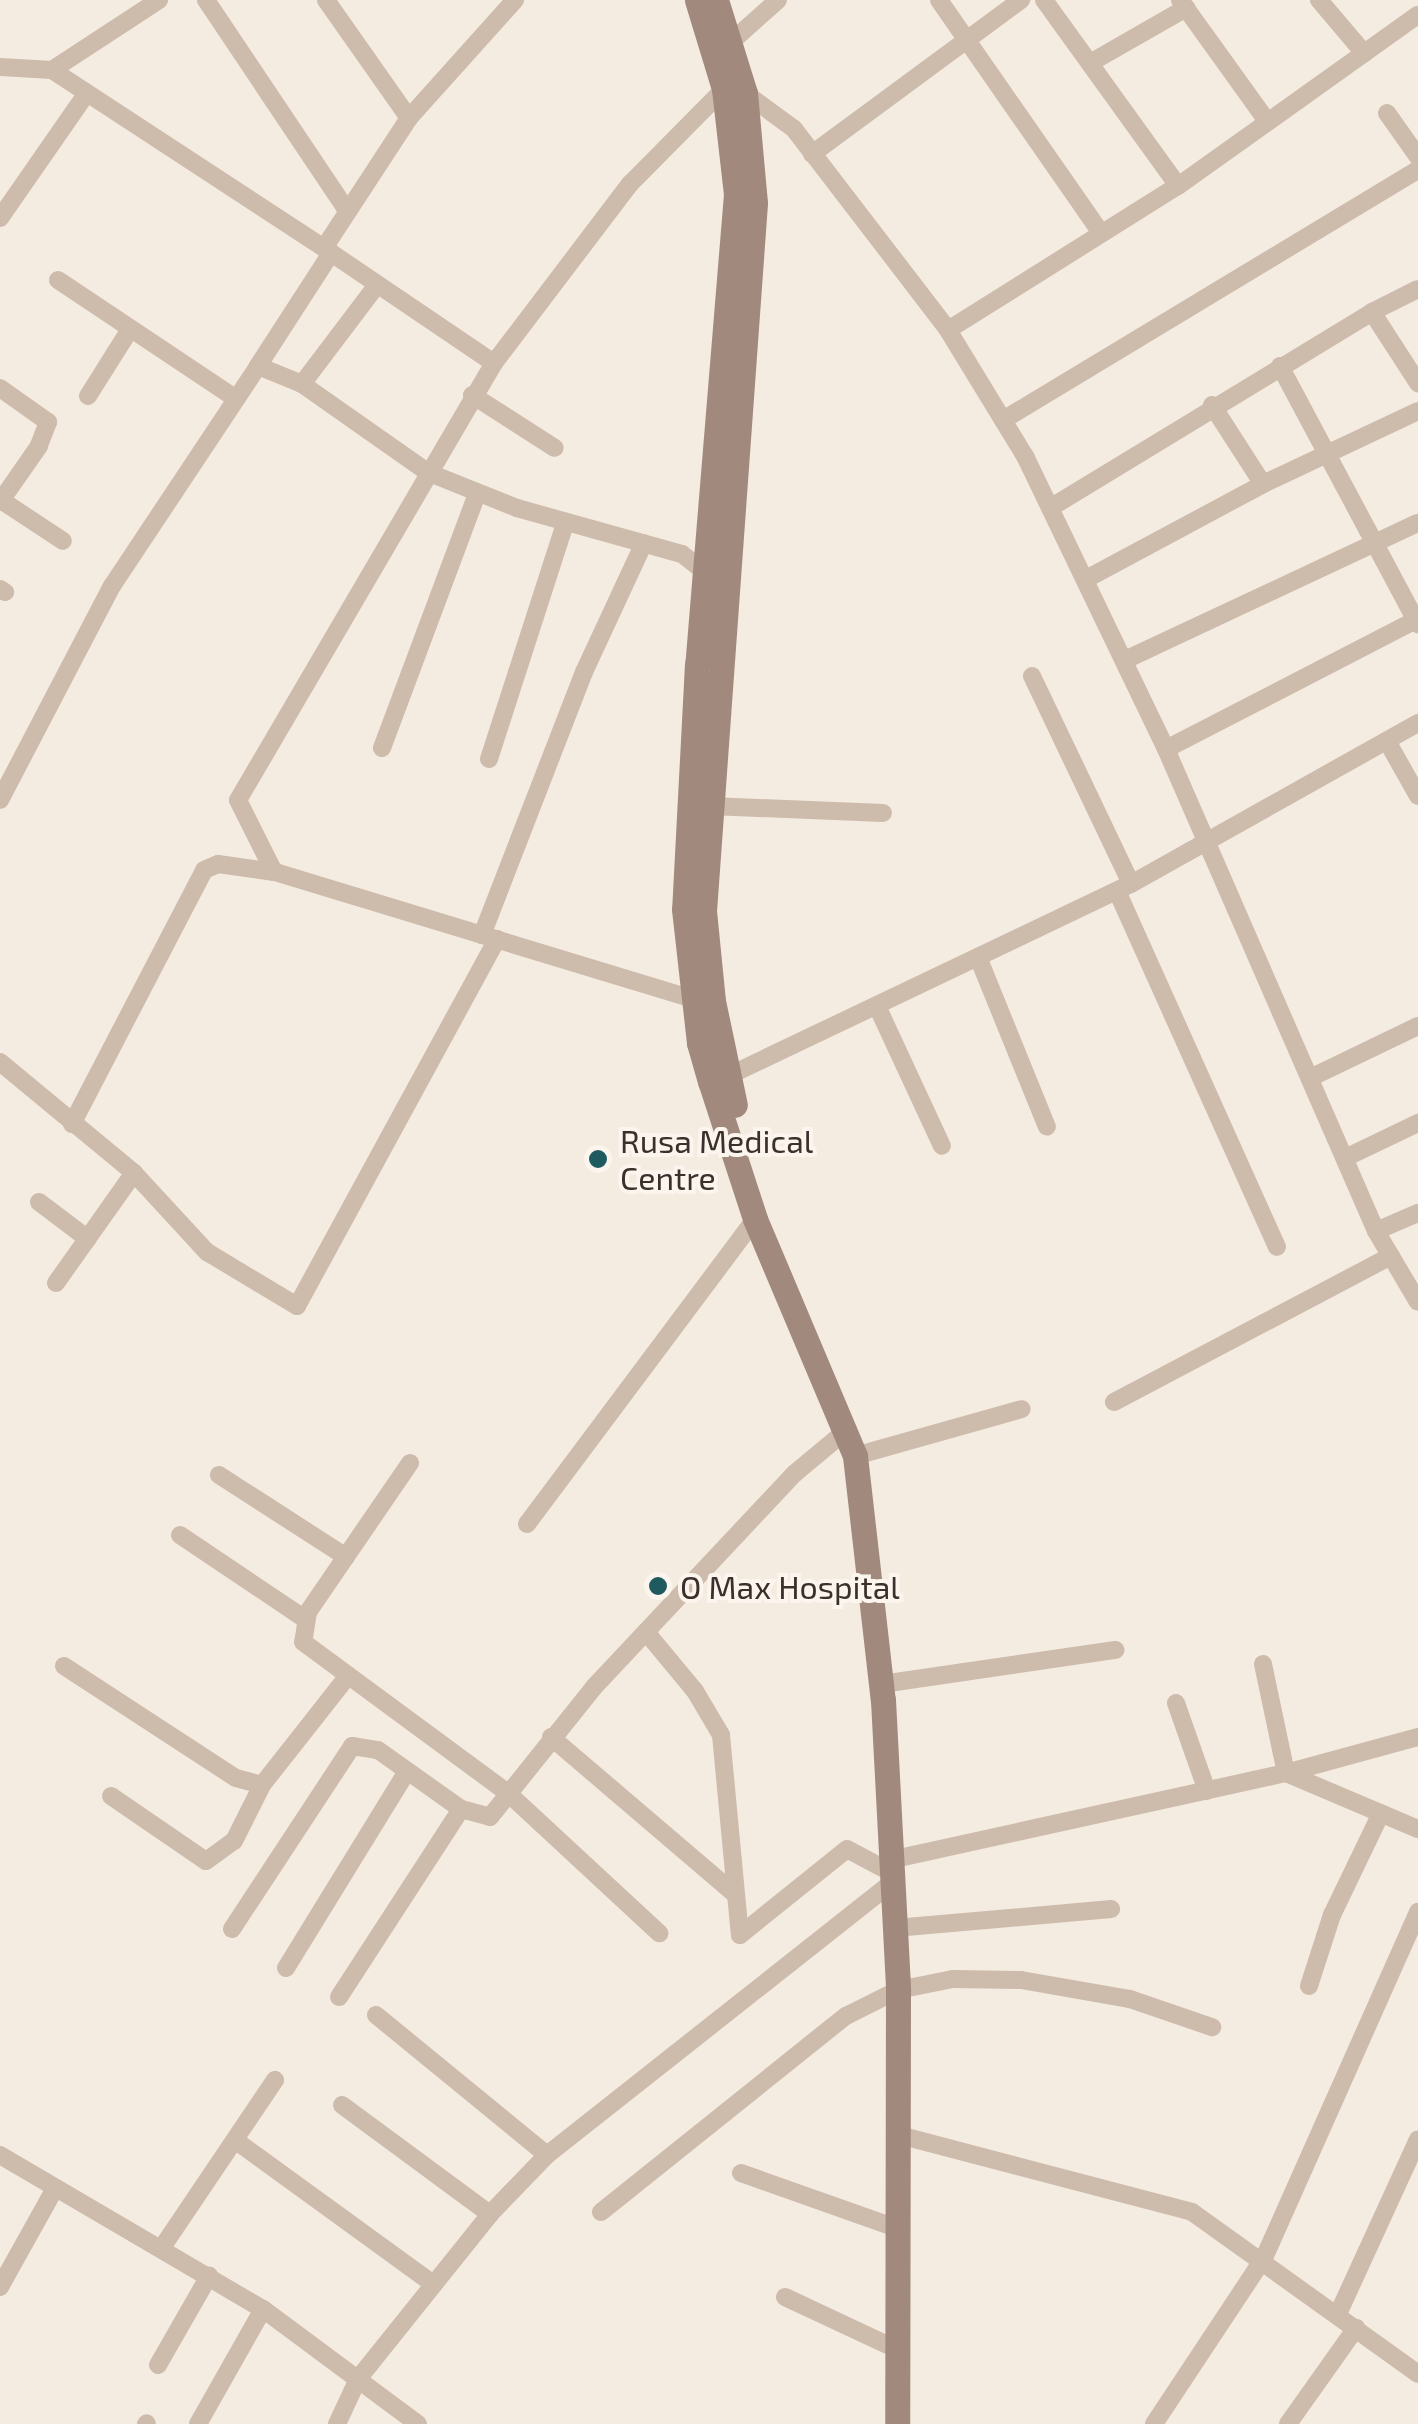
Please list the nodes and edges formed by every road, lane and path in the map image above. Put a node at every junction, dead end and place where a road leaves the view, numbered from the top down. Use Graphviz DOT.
graph roads {
  1 [pos="159,0"];
  2 [pos="206,0"];
  3 [pos="326,0"];
  4 [pos="515,0"];
  5 [pos="697,0"];
  6 [pos="716,0"];
  7 [pos="778,0"];
  8 [pos="939,0"];
  9 [pos="1021,0"];
  10 [pos="1044,0"];
  11 [pos="1325,2"];
  12 [pos="1183,4"];
  13 [pos="1418,15"];
  14 [pos="731,42"];
  15 [pos="967,42"];
  16 [pos="1364,53"];
  17 [pos="1090,63"];
  18 [pos="0,67"];
  19 [pos="52,70"];
  20 [pos="734,91"];
  21 [pos="86,93"];
  22 [pos="1387,113"];
  23 [pos="409,118"];
  24 [pos="1267,121"];
  25 [pos="812,154"];
  26 [pos="1418,157"];
  27 [pos="1418,170"];
  28 [pos="1178,186"];
  29 [pos="348,212"];
  30 [pos="0,218"];
  31 [pos="1102,233"];
  32 [pos="327,251"];
  33 [pos="58,280"];
  34 [pos="378,285"];
  35 [pos="1418,289"];
  36 [pos="1372,312"];
  37 [pos="948,330"];
  38 [pos="128,331"];
  39 [pos="494,362"];
  40 [pos="258,366"];
  41 [pos="1280,366"];
  42 [pos="1418,383"];
  43 [pos="302,384"];
  44 [pos="0,388"];
  45 [pos="472,395"];
  46 [pos="88,396"];
  47 [pos="232,396"];
  48 [pos="1212,406"];
  49 [pos="1418,411"];
  50 [pos="1003,420"];
  51 [pos="555,448"];
  52 [pos="1327,454"];
  53 [pos="426,472"];
  54 [pos="1263,484"];
  55 [pos="478,494"];
  56 [pos="1,501"];
  57 [pos="1050,508"];
  58 [pos="1418,522"];
  59 [pos="566,523"];
  60 [pos="63,542"];
  61 [pos="644,543"];
  62 [pos="1375,543"];
  63 [pos="706,573"];
  64 [pos="1088,578"];
  65 [pos="1417,621"];
  66 [pos="1125,660"];
  67 [pos="1032,676"];
  68 [pos="1418,723"];
  69 [pos="1387,741"];
  70 [pos="382,748"];
  71 [pos="1166,750"];
  72 [pos="489,760"];
  73 [pos="1418,796"];
  74 [pos="0,800"];
  75 [pos="710,806"];
  76 [pos="883,813"];
  77 [pos="1205,843"];
  78 [pos="274,872"];
  79 [pos="1124,887"];
  80 [pos="490,937"];
  81 [pos="978,957"];
  82 [pos="693,999"];
  83 [pos="876,1006"];
  84 [pos="1418,1026"];
  85 [pos="0,1062"];
  86 [pos="726,1077"];
  87 [pos="1310,1078"];
  88 [pos="1418,1123"];
  89 [pos="72,1124"];
  90 [pos="1047,1127"];
  91 [pos="942,1146"];
  92 [pos="1347,1157"];
  93 [pos="134,1173"];
  94 [pos="39,1202"];
  95 [pos="1418,1213"];
  96 [pos="755,1219"];
  97 [pos="1376,1231"];
  98 [pos="88,1240"];
  99 [pos="1277,1247"];
  100 [pos="1391,1256"];
  101 [pos="56,1283"];
  102 [pos="1418,1302"];
  103 [pos="827,1379"];
  104 [pos="1114,1402"];
  105 [pos="1022,1409"];
  106 [pos="848,1429"];
  107 [pos="856,1456"];
  108 [pos="410,1463"];
  109 [pos="220,1474"];
  110 [pos="527,1524"];
  111 [pos="180,1535"];
  112 [pos="346,1556"];
  113 [pos="304,1619"];
  114 [pos="646,1632"];
  115 [pos="1116,1650"];
  116 [pos="1263,1664"];
  117 [pos="64,1666"];
  118 [pos="347,1677"];
  119 [pos="882,1684"];
  120 [pos="1176,1703"];
  121 [pos="551,1737"];
  122 [pos="1418,1737"];
  123 [pos="407,1771"];
  124 [pos="1286,1774"];
  125 [pos="262,1785"];
  126 [pos="1206,1791"];
  127 [pos="509,1794"];
  128 [pos="111,1796"];
  129 [pos="461,1809"];
  130 [pos="1381,1814"];
  131 [pos="1418,1829"];
  132 [pos="892,1872"];
  133 [pos="735,1894"];
  134 [pos="1111,1909"];
  135 [pos="1418,1912"];
  136 [pos="895,1928"];
  137 [pos="232,1930"];
  138 [pos="659,1933"];
  139 [pos="286,1968"];
  140 [pos="1309,1986"];
  141 [pos="898,1990"];
  142 [pos="339,1997"];
  143 [pos="376,2015"];
  144 [pos="1212,2028"];
  145 [pos="275,2080"];
  146 [pos="342,2105"];
  147 [pos="899,2135"];
  148 [pos="1418,2139"];
  149 [pos="235,2140"];
  150 [pos="0,2154"];
  151 [pos="546,2155"];
  152 [pos="741,2173"];
  153 [pos="55,2188"];
  154 [pos="602,2212"];
  155 [pos="490,2214"];
  156 [pos="896,2228"];
  157 [pos="161,2249"];
  158 [pos="1264,2258"];
  159 [pos="209,2276"];
  160 [pos="433,2284"];
  161 [pos="0,2287"];
  162 [pos="785,2297"];
  163 [pos="263,2309"];
  164 [pos="1338,2314"];
  165 [pos="1356,2328"];
  166 [pos="894,2348"];
  167 [pos="158,2365"];
  168 [pos="1418,2374"];
  169 [pos="358,2379"];
  170 [pos="198,2424"];
  171 [pos="337,2424"];
  172 [pos="418,2424"];
  173 [pos="897,2424"];
  174 [pos="1154,2424"];
  175 [pos="1288,2424"];
  1 -- 19 [label="street"];
  2 -- 29 [label="street"];
  3 -- 23 [label="street"];
  4 -- 23 [label="street"];
  5 -- 20 [label="street"];
  6 -- 14 [label="street"];
  7 -- 14 [label="street"];
  8 -- 15 [label="street"];
  9 -- 15 [label="street"];
  10 -- 17 [label="street"];
  11 -- 16 [label="street"];
  12 -- 17 [label="street"];
  12 -- 24 [label="street"];
  13 -- 16 [label="street"];
  14 -- 20 [label="street"];
  15 -- 25 [label="street"];
  15 -- 31 [label="street"];
  16 -- 24 [label="street"];
  17 -- 28 [label="street"];
  18 -- 19 [label="street"];
  19 -- 21 [label="street"];
  20 -- 25 [label="street"];
  20 -- 39 [label="street"];
  20 -- 63 [label="street"];
  20 -- 75 [label="street"];
  21 -- 30 [label="street"];
  21 -- 32 [label="street"];
  22 -- 26 [label="street"];
  23 -- 29 [label="street"];
  24 -- 28 [label="street"];
  25 -- 37 [label="street"];
  27 -- 50 [label="street"];
  28 -- 31 [label="street"];
  29 -- 32 [label="street"];
  31 -- 37 [label="street"];
  32 -- 34 [label="street"];
  32 -- 40 [label="street"];
  33 -- 38 [label="street"];
  34 -- 39 [label="street"];
  34 -- 43 [label="street"];
  35 -- 36 [label="street"];
  36 -- 41 [label="street"];
  36 -- 42 [label="street"];
  37 -- 50 [label="street"];
  38 -- 46 [label="street"];
  38 -- 47 [label="street"];
  39 -- 45 [label="street"];
  40 -- 43 [label="street"];
  40 -- 47 [label="street"];
  41 -- 48 [label="street"];
  41 -- 52 [label="street"];
  43 -- 53 [label="street"];
  44 -- 56 [label="street"];
  45 -- 51 [label="street"];
  45 -- 53 [label="street"];
  47 -- 74 [label="street"];
  48 -- 54 [label="street"];
  48 -- 57 [label="street"];
  49 -- 52 [label="street"];
  50 -- 57 [label="street"];
  52 -- 54 [label="street"];
  52 -- 62 [label="street"];
  53 -- 55 [label="street"];
  53 -- 78 [label="street"];
  54 -- 64 [label="street"];
  55 -- 59 [label="street"];
  55 -- 70 [label="street"];
  56 -- 60 [label="street"];
  57 -- 64 [label="street"];
  58 -- 62 [label="street"];
  59 -- 61 [label="street"];
  59 -- 72 [label="street"];
  61 -- 63 [label="street"];
  61 -- 80 [label="street"];
  62 -- 65 [label="street"];
  62 -- 66 [label="street"];
  63 -- 82 [label="street"];
  64 -- 66 [label="street"];
  65 -- 71 [label="street"];
  66 -- 71 [label="street"];
  67 -- 79 [label="street"];
  68 -- 69 [label="street"];
  69 -- 73 [label="street"];
  69 -- 77 [label="street"];
  71 -- 77 [label="street"];
  75 -- 76 [label="street"];
  75 -- 86 [label="street"];
  77 -- 79 [label="street"];
  77 -- 87 [label="street"];
  78 -- 80 [label="street"];
  78 -- 89 [label="street"];
  79 -- 81 [label="street"];
  79 -- 99 [label="street"];
  80 -- 82 [label="street"];
  80 -- 93 [label="street"];
  81 -- 83 [label="street"];
  81 -- 90 [label="street"];
  82 -- 96 [label="street"];
  83 -- 86 [label="street"];
  83 -- 91 [label="street"];
  84 -- 87 [label="street"];
  85 -- 89 [label="street"];
  86 -- 103 [label="street"];
  87 -- 92 [label="street"];
  88 -- 92 [label="street"];
  89 -- 93 [label="street"];
  92 -- 97 [label="street"];
  93 -- 98 [label="street"];
  94 -- 98 [label="street"];
  95 -- 97 [label="street"];
  96 -- 103 [label="street"];
  96 -- 110 [label="street"];
  97 -- 100 [label="street"];
  98 -- 101 [label="street"];
  100 -- 102 [label="street"];
  100 -- 104 [label="street"];
  103 -- 106 [label="street"];
  105 -- 107 [label="street"];
  106 -- 107 [label="street"];
  106 -- 114 [label="street"];
  107 -- 119 [label="street"];
  108 -- 112 [label="street"];
  109 -- 112 [label="street"];
  111 -- 113 [label="street"];
  112 -- 113 [label="street"];
  113 -- 118 [label="street"];
  114 -- 121 [label="street"];
  114 -- 133 [label="street"];
  115 -- 119 [label="street"];
  116 -- 124 [label="street"];
  117 -- 125 [label="street"];
  118 -- 125 [label="street"];
  118 -- 127 [label="street"];
  119 -- 132 [label="street"];
  120 -- 126 [label="street"];
  121 -- 127 [label="street"];
  121 -- 133 [label="street"];
  122 -- 124 [label="street"];
  123 -- 129 [label="street"];
  123 -- 137 [label="street"];
  123 -- 139 [label="street"];
  124 -- 126 [label="street"];
  124 -- 130 [label="street"];
  125 -- 128 [label="street"];
  126 -- 132 [label="street"];
  127 -- 129 [label="street"];
  127 -- 138 [label="street"];
  129 -- 142 [label="street"];
  130 -- 131 [label="street"];
  130 -- 140 [label="street"];
  132 -- 133 [label="street"];
  132 -- 136 [label="street"];
  132 -- 151 [label="street"];
  134 -- 136 [label="street"];
  135 -- 158 [label="street"];
  136 -- 141 [label="street"];
  141 -- 144 [label="street"];
  141 -- 147 [label="street"];
  141 -- 154 [label="street"];
  143 -- 151 [label="street"];
  145 -- 149 [label="street"];
  146 -- 155 [label="street"];
  147 -- 156 [label="street"];
  147 -- 158 [label="street"];
  148 -- 164 [label="street"];
  149 -- 157 [label="street"];
  149 -- 160 [label="street"];
  150 -- 153 [label="street"];
  151 -- 155 [label="street"];
  152 -- 156 [label="street"];
  153 -- 157 [label="street"];
  153 -- 161 [label="street"];
  155 -- 160 [label="street"];
  156 -- 166 [label="street"];
  157 -- 159 [label="street"];
  158 -- 164 [label="street"];
  158 -- 174 [label="street"];
  159 -- 163 [label="street"];
  159 -- 167 [label="street"];
  160 -- 169 [label="street"];
  162 -- 166 [label="street"];
  163 -- 169 [label="street"];
  163 -- 170 [label="street"];
  164 -- 165 [label="street"];
  165 -- 168 [label="street"];
  165 -- 175 [label="street"];
  166 -- 173 [label="street"];
  169 -- 171 [label="street"];
  169 -- 172 [label="street"];
}
